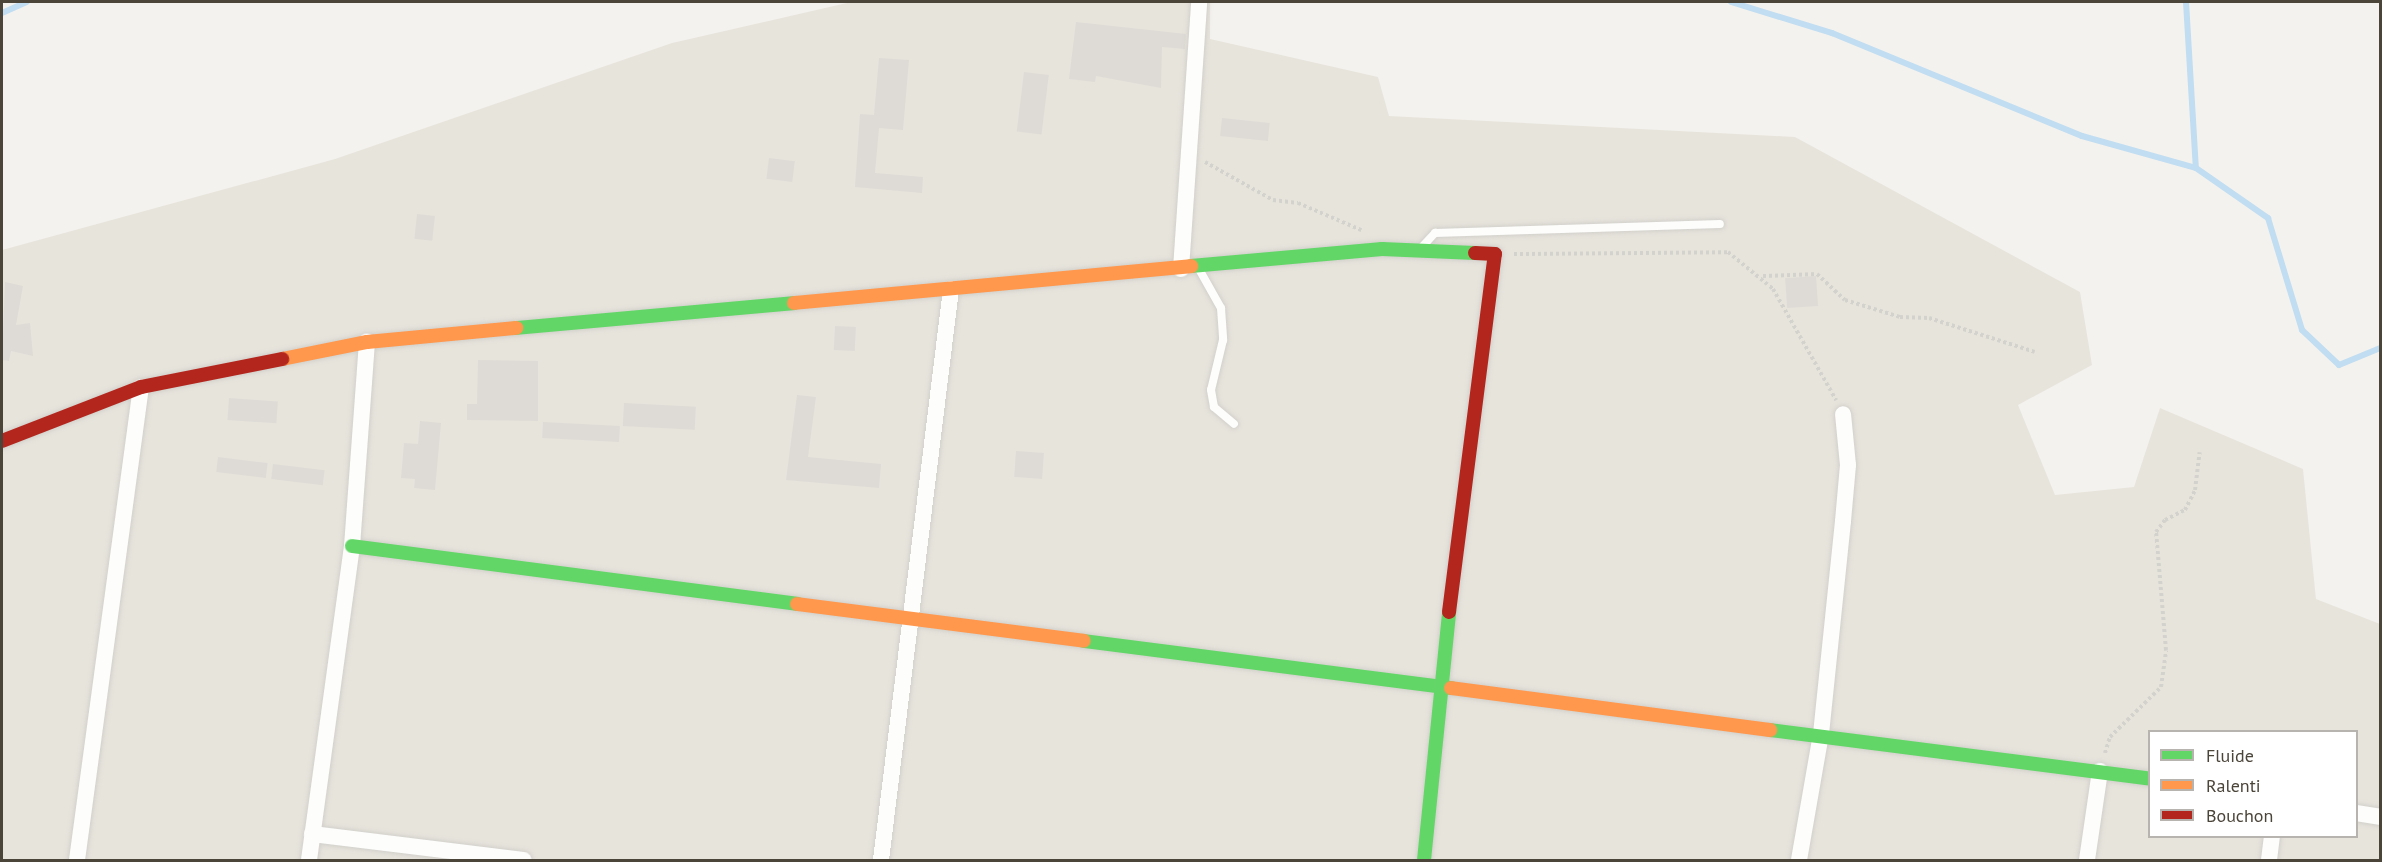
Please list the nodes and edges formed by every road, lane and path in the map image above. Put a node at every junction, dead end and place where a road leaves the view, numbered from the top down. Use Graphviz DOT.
graph roads {
  1 [pos="1199,2"];
  2 [pos="1187,156"];
  3 [pos="1720,224"];
  4 [pos="1382,249"];
  5 [pos="1417,253"];
  6 [pos="1495,254"];
  7 [pos="1199,268"];
  8 [pos="1181,269"];
  9 [pos="1762,276"];
  10 [pos="951,289"];
  11 [pos="367,342"];
  12 [pos="2035,352"];
  13 [pos="141,387"];
  14 [pos="1843,414"];
  15 [pos="41,424"];
  16 [pos="1234,424"];
  17 [pos="2,436"];
  18 [pos="2,441"];
  19 [pos="2200,452"];
  20 [pos="352,546"];
  21 [pos="911,615"];
  22 [pos="1439,688"];
  23 [pos="1821,734"];
  24 [pos="2100,771"];
  25 [pos="2148,779"];
  26 [pos="2358,813"];
  27 [pos="2380,817"];
  28 [pos="312,834"];
  29 [pos="2272,838"];
  30 [pos="78,861"];
  31 [pos="309,861"];
  32 [pos="523,861"];
  33 [pos="881,861"];
  34 [pos="1424,861"];
  35 [pos="1799,861"];
  36 [pos="2087,861"];
  37 [pos="2269,861"];
  1 -- 2 [label="street"];
  2 -- 4 [label="path"];
  2 -- 8 [label="street"];
  3 -- 5 [label="lane"];
  4 -- 5 [label="street"];
  4 -- 7 [label="street"];
  5 -- 6 [label="street"];
  6 -- 9 [label="path"];
  6 -- 22 [label="street"];
  7 -- 8 [label="street"];
  7 -- 16 [label="lane"];
  8 -- 10 [label="street"];
  9 -- 12 [label="path"];
  9 -- 14 [label="path"];
  10 -- 11 [label="street"];
  10 -- 21 [label="street"];
  11 -- 13 [label="street"];
  11 -- 20 [label="street"];
  13 -- 15 [label="street"];
  13 -- 30 [label="street"];
  14 -- 23 [label="street"];
  15 -- 17 [label="street"];
  15 -- 18 [label="street"];
  19 -- 24 [label="path"];
  20 -- 21 [label="street"];
  20 -- 28 [label="street"];
  21 -- 22 [label="street"];
  21 -- 33 [label="street"];
  22 -- 23 [label="street"];
  22 -- 34 [label="street"];
  23 -- 24 [label="street"];
  23 -- 35 [label="street"];
  24 -- 25 [label="street"];
  24 -- 36 [label="street"];
  26 -- 27 [label="street"];
  28 -- 31 [label="street"];
  28 -- 32 [label="street"];
  29 -- 37 [label="street"];
}
